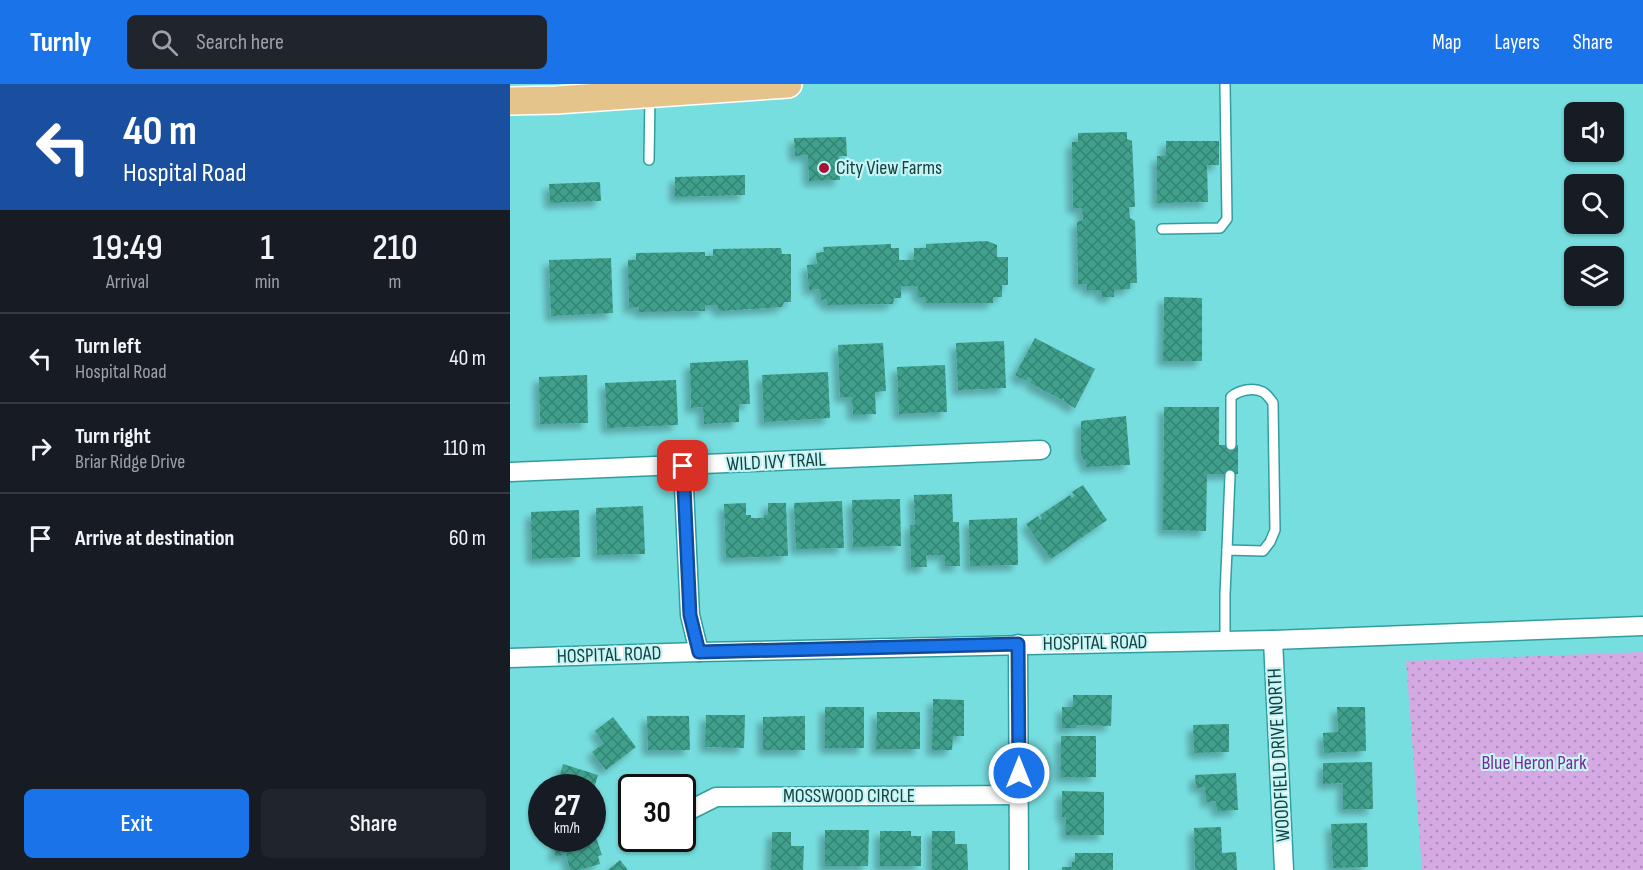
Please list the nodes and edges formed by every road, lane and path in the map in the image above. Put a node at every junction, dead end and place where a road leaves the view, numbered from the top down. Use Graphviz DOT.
graph roads {
  1 [pos="788,84"];
  2 [pos="1225,84"];
  3 [pos="602,90"];
  4 [pos="639,91"];
  5 [pos="510,101"];
  6 [pos="649,160"];
  7 [pos="1162,229"];
  8 [pos="1231,445"];
  9 [pos="1041,450"];
  10 [pos="683,466"];
  11 [pos="510,472"];
  12 [pos="1230,475"];
  13 [pos="1227,550"];
  14 [pos="1643,626"];
  15 [pos="1225,640"];
  16 [pos="1273,640"];
  17 [pos="1018,644"];
  18 [pos="699,652"];
  19 [pos="510,658"];
  20 [pos="1019,795"];
  21 [pos="696,807"];
  22 [pos="1019,870"];
  23 [pos="1284,870"];
  1 -- 4 [label="main road"];
  2 -- 7 [label="lane"];
  3 -- 4 [label="main road"];
  3 -- 5 [label="main road"];
  4 -- 6 [label="lane"];
  8 -- 13 [label="lane"];
  9 -- 10 [label="street, WILD IVY TRAIL"];
  10 -- 11 [label="street, WILD IVY TRAIL"];
  10 -- 18 [label="street"];
  12 -- 13 [label="lane"];
  13 -- 15 [label="lane"];
  14 -- 16 [label="street, HOSPITAL ROAD"];
  15 -- 16 [label="street, HOSPITAL ROAD"];
  15 -- 17 [label="street, HOSPITAL ROAD"];
  16 -- 23 [label="street, WOODFIELD DRIVE NORTH"];
  17 -- 18 [label="street, HOSPITAL ROAD"];
  17 -- 20 [label="street"];
  18 -- 19 [label="street, HOSPITAL ROAD"];
  20 -- 21 [label="street, MOSSWOOD CIRCLE"];
  20 -- 22 [label="street"];
}
